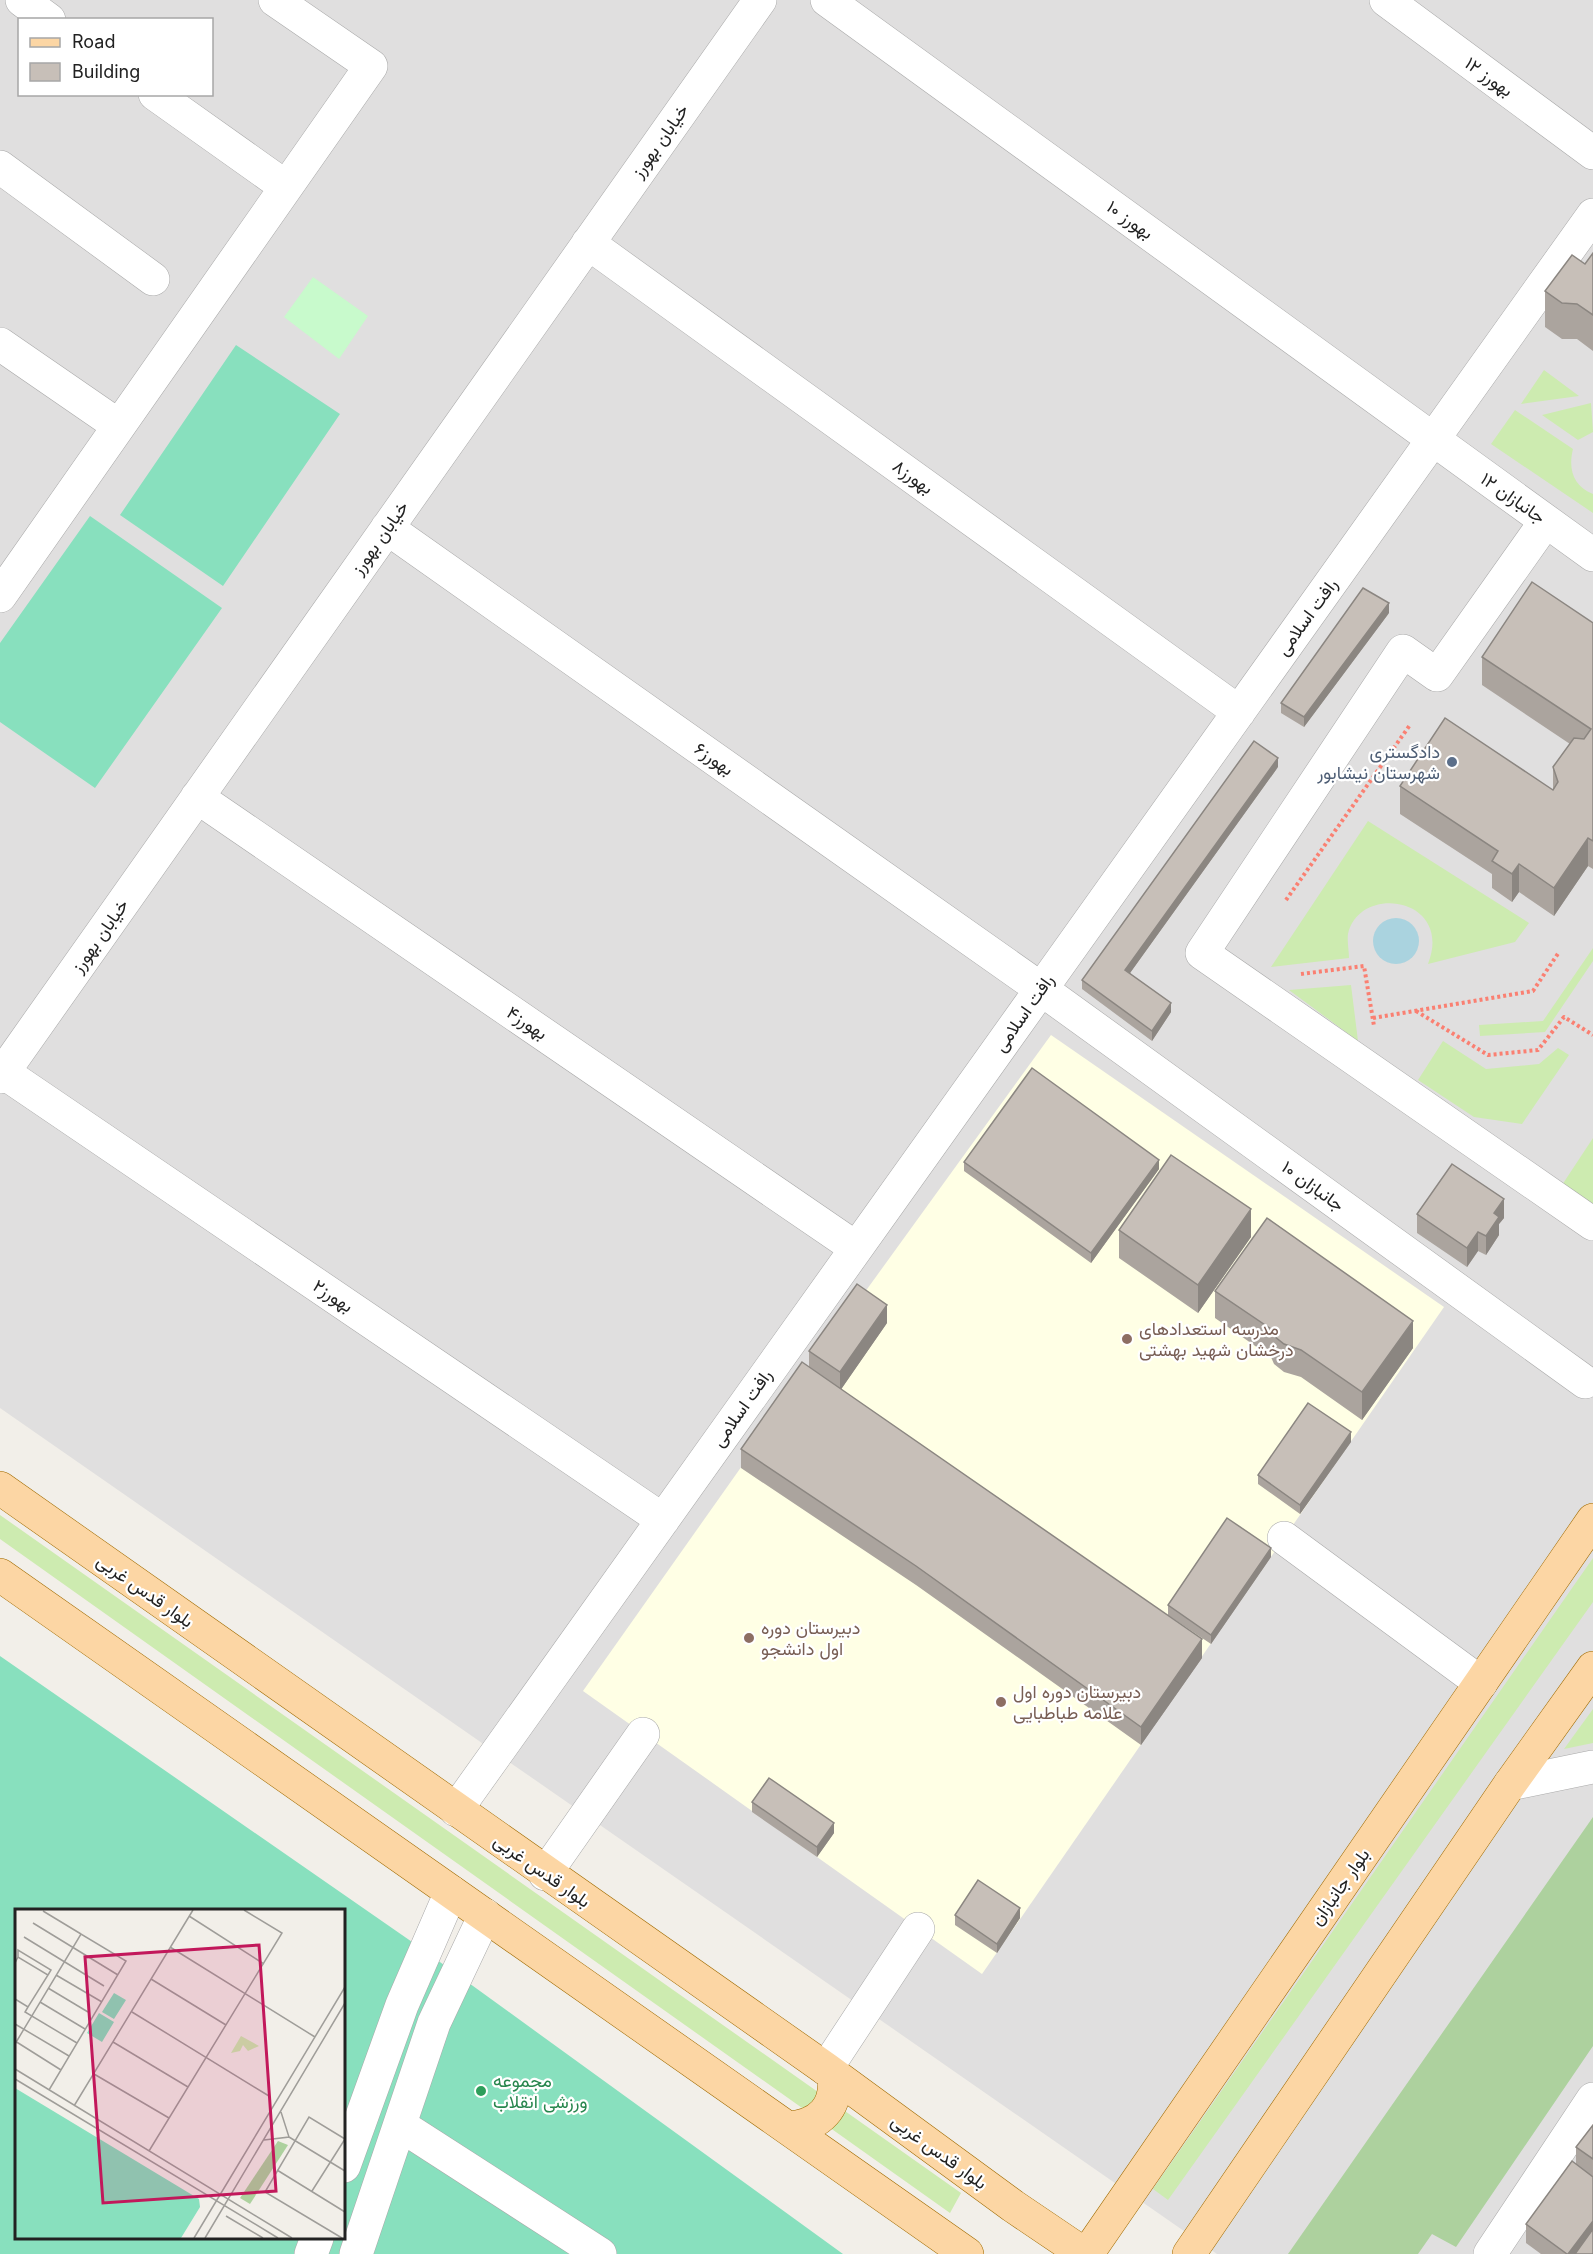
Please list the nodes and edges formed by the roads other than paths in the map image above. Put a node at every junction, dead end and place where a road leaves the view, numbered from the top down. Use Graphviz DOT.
graph roads {
  1 [pos="22,0"];
  2 [pos="275,0"];
  3 [pos="760,0"];
  4 [pos="827,0"];
  5 [pos="1386,0"];
  6 [pos="46,18"];
  7 [pos="158,96"];
  8 [pos="1593,153"];
  9 [pos="0,167"];
  10 [pos="286,187"];
  11 [pos="1593,215"];
  12 [pos="588,243"];
  13 [pos="153,279"];
  14 [pos="0,344"];
  15 [pos="119,426"];
  16 [pos="1433,441"];
  17 [pos="1546,521"];
  18 [pos="387,528"];
  19 [pos="1593,555"];
  20 [pos="0,596"];
  21 [pos="1239,712"];
  22 [pos="197,797"];
  23 [pos="1041,989"];
  24 [pos="2,1075"];
  25 [pos="1593,1224"];
  26 [pos="856,1248"];
  27 [pos="1585,1382"];
  28 [pos="0,1488"];
  29 [pos="663,1520"];
  30 [pos="1593,1520"];
  31 [pos="1284,1538"];
  32 [pos="0,1575"];
  33 [pos="1593,1668"];
  34 [pos="1481,1683"];
  35 [pos="643,1734"];
  36 [pos="1593,1767"];
  37 [pos="1510,1784"];
  38 [pos="456,1810"];
  39 [pos="546,1874"];
  40 [pos="451,1893"];
  41 [pos="485,1915"];
  42 [pos="918,1929"];
  43 [pos="830,2072"];
  44 [pos="1593,2099"];
  45 [pos="400,2125"];
  46 [pos="788,2128"];
  47 [pos="345,2163"];
  48 [pos="356,2254"];
  49 [pos="600,2254"];
  50 [pos="967,2254"];
  51 [pos="1086,2254"];
  52 [pos="1189,2254"];
  53 [pos="1490,2254"];
  1 -- 6 [label="street"];
  2 -- 10 [label="street"];
  3 -- 12 [label="street, خیابان بهورز"];
  4 -- 16 [label="street, بهورز ۱۰"];
  5 -- 8 [label="street, بهورز ۱۲"];
  7 -- 10 [label="street"];
  9 -- 13 [label="street"];
  10 -- 15 [label="street"];
  11 -- 16 [label="street, رافت اسلامی"];
  12 -- 18 [label="street, خیابان بهورز"];
  12 -- 21 [label="street, بهورز۸"];
  14 -- 15 [label="street"];
  15 -- 20 [label="street"];
  16 -- 17 [label="street, جانبازان ۱۲"];
  16 -- 21 [label="street, رافت اسلامی"];
  17 -- 19 [label="street, جانبازان ۱۲"];
  17 -- 25 [label="street"];
  18 -- 22 [label="street, خیابان بهورز"];
  18 -- 23 [label="street, بهورز۶"];
  21 -- 23 [label="street, رافت اسلامی"];
  22 -- 24 [label="street, خیابان بهورز"];
  22 -- 26 [label="street, بهورز۴"];
  23 -- 26 [label="street, رافت اسلامی"];
  23 -- 27 [label="street, جانبازان ۱۰"];
  24 -- 29 [label="street, بهورز۲"];
  26 -- 29 [label="street, رافت اسلامی"];
  28 -- 38 [label="main road, بلوار قدس غربی"];
  29 -- 38 [label="street, رافت اسلامی"];
  30 -- 34 [label="main road, بلوار جانبازان"];
  31 -- 34 [label="street"];
  32 -- 40 [label="main road"];
  33 -- 37 [label="main road"];
  34 -- 51 [label="main road, بلوار جانبازان"];
  35 -- 39 [label="street"];
  36 -- 37 [label="street"];
  37 -- 52 [label="main road"];
  38 -- 39 [label="main road, بلوار قدس غربی"];
  39 -- 43 [label="main road, بلوار قدس غربی"];
  40 -- 41 [label="main road"];
  40 -- 47 [label="street"];
  41 -- 45 [label="street"];
  41 -- 46 [label="main road"];
  42 -- 43 [label="street"];
  43 -- 46 [label="main road"];
  43 -- 51 [label="main road, بلوار قدس غربی"];
  44 -- 53 [label="street"];
  45 -- 48 [label="street"];
  45 -- 49 [label="street"];
  46 -- 50 [label="main road"];
}
